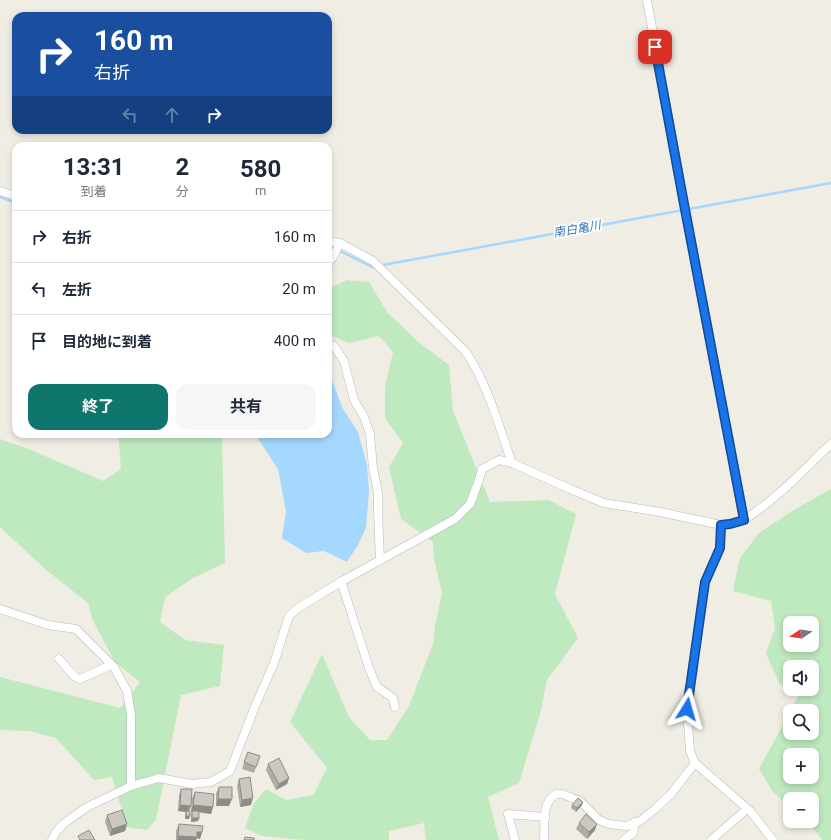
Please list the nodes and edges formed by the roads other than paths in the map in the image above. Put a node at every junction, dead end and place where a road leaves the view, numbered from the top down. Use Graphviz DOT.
graph roads {
  1 [pos="647,0"];
  2 [pos="0,191"];
  3 [pos="12,195"];
  4 [pos="332,242"];
  5 [pos="340,243"];
  6 [pos="332,257"];
  7 [pos="332,345"];
  8 [pos="831,444"];
  9 [pos="512,463"];
  10 [pos="744,520"];
  11 [pos="721,525"];
  12 [pos="380,560"];
  13 [pos="341,581"];
  14 [pos="0,609"];
  15 [pos="59,659"];
  16 [pos="111,665"];
  17 [pos="395,707"];
  18 [pos="695,763"];
  19 [pos="131,786"];
  20 [pos="747,809"];
  21 [pos="545,817"];
  22 [pos="636,822"];
  23 [pos="52,840"];
  24 [pos="515,840"];
  25 [pos="544,840"];
  26 [pos="624,840"];
  27 [pos="711,840"];
  28 [pos="773,840"];
  1 -- 10 [label="street"];
  2 -- 3 [label="street"];
  4 -- 5 [label="street"];
  5 -- 6 [label="street"];
  5 -- 9 [label="street"];
  7 -- 12 [label="street"];
  8 -- 10 [label="street"];
  9 -- 11 [label="street"];
  9 -- 12 [label="street"];
  10 -- 11 [label="street"];
  11 -- 18 [label="street"];
  12 -- 13 [label="street"];
  13 -- 17 [label="street"];
  13 -- 19 [label="street"];
  14 -- 16 [label="street"];
  15 -- 16 [label="street"];
  16 -- 19 [label="street"];
  18 -- 20 [label="street"];
  18 -- 22 [label="street"];
  19 -- 23 [label="street"];
  20 -- 27 [label="street"];
  20 -- 28 [label="street"];
  21 -- 22 [label="street"];
  21 -- 24 [label="street"];
  21 -- 25 [label="street"];
  22 -- 26 [label="street"];
}
